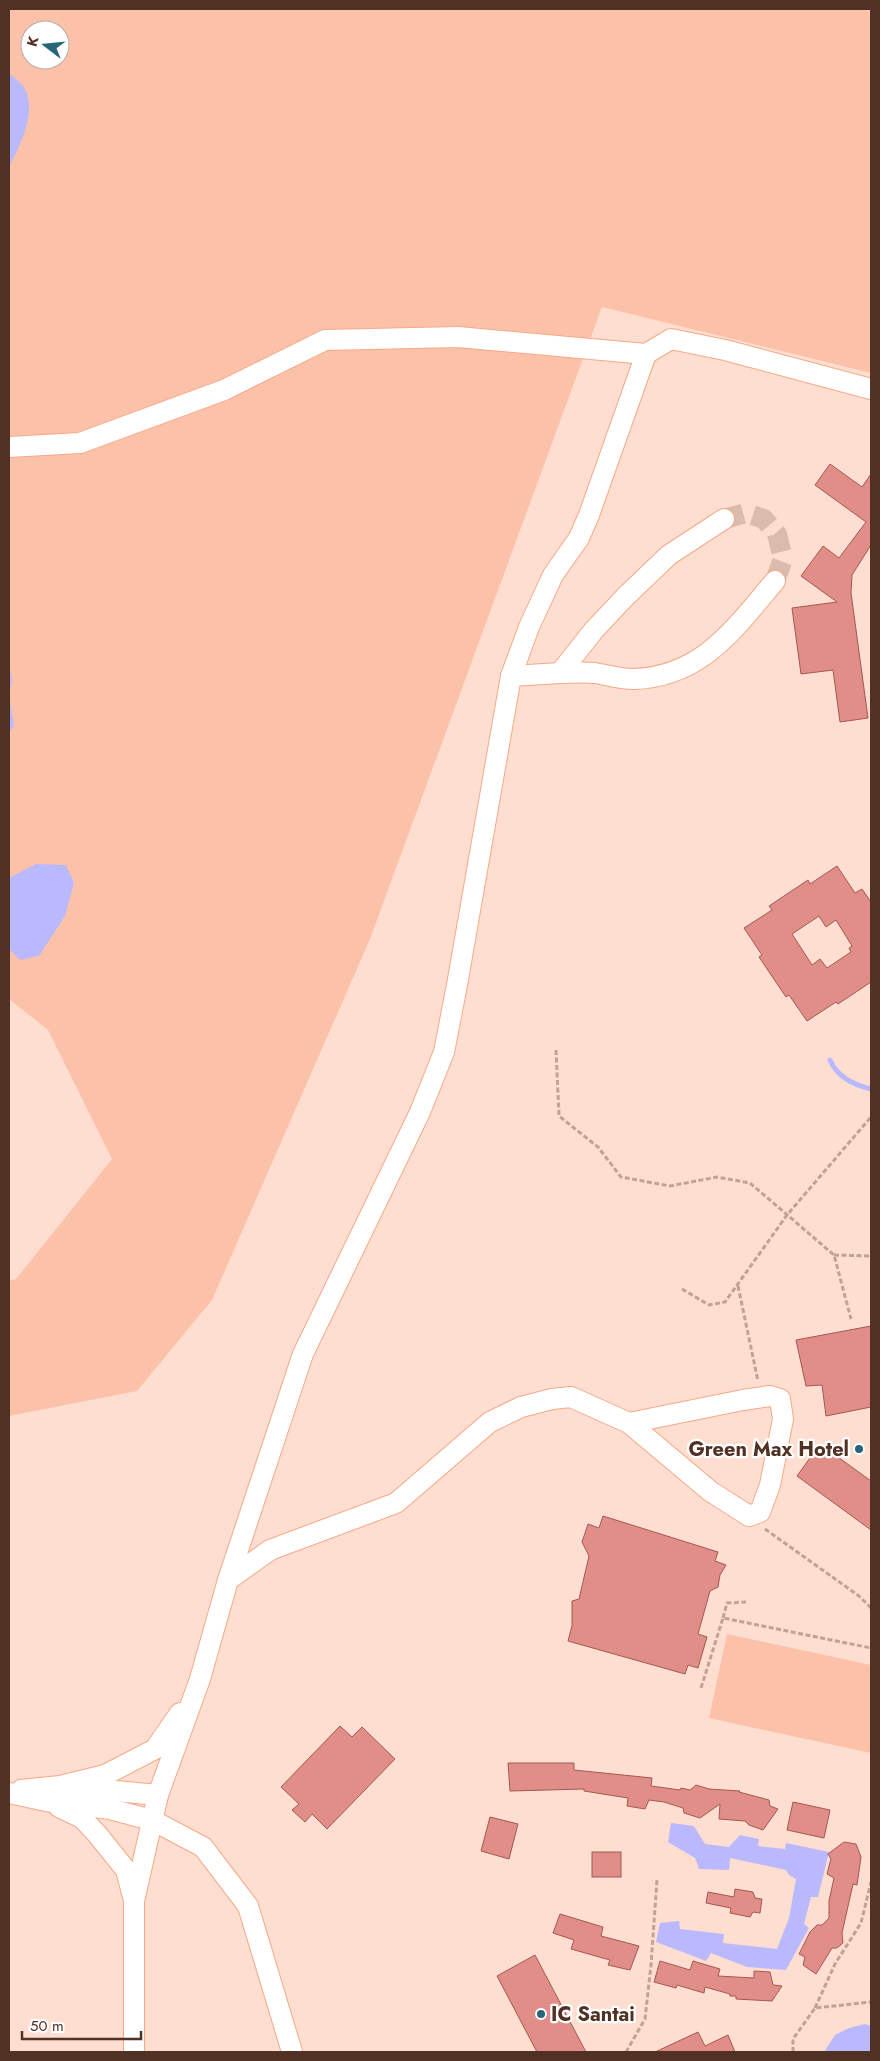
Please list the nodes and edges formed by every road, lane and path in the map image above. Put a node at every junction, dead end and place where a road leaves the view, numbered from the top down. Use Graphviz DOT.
graph roads {
  1 [pos="646,354"];
  2 [pos="871,389"];
  3 [pos="9,447"];
  4 [pos="724,519"];
  5 [pos="775,581"];
  6 [pos="560,673"];
  7 [pos="511,676"];
  8 [pos="556,1050"];
  9 [pos="871,1117"];
  10 [pos="787,1215"];
  11 [pos="834,1255"];
  12 [pos="871,1256"];
  13 [pos="738,1286"];
  14 [pos="682,1289"];
  15 [pos="851,1319"];
  16 [pos="761,1397"];
  17 [pos="630,1423"];
  18 [pos="749,1516"];
  19 [pos="228,1580"];
  20 [pos="746,1602"];
  21 [pos="871,1608"];
  22 [pos="723,1618"];
  23 [pos="871,1648"];
  24 [pos="200,1678"];
  25 [pos="701,1688"];
  26 [pos="60,1786"];
  27 [pos="9,1792"];
  28 [pos="158,1795"];
  29 [pos="46,1801"];
  30 [pos="152,1820"];
  31 [pos="657,1880"];
  32 [pos="871,1882"];
  33 [pos="134,1901"];
  34 [pos="871,2002"];
  35 [pos="815,2008"];
  36 [pos="134,2052"];
  37 [pos="292,2052"];
  38 [pos="626,2052"];
  39 [pos="793,2052"];
  1 -- 2 [label="street"];
  1 -- 3 [label="street"];
  1 -- 7 [label="street"];
  4 -- 6 [label="street"];
  5 -- 6 [label="street"];
  6 -- 7 [label="street"];
  7 -- 19 [label="street"];
  8 -- 10 [label="path"];
  9 -- 10 [label="path"];
  10 -- 11 [label="path"];
  10 -- 13 [label="path"];
  11 -- 12 [label="path"];
  11 -- 15 [label="path"];
  13 -- 14 [label="path"];
  13 -- 16 [label="path"];
  16 -- 17 [label="street"];
  16 -- 18 [label="street"];
  17 -- 18 [label="street"];
  17 -- 19 [label="street"];
  18 -- 21 [label="path"];
  19 -- 24 [label="street"];
  20 -- 22 [label="path"];
  22 -- 23 [label="path"];
  22 -- 25 [label="path"];
  24 -- 26 [label="street"];
  24 -- 28 [label="street"];
  26 -- 27 [label="street"];
  26 -- 28 [label="street"];
  27 -- 29 [label="street"];
  28 -- 30 [label="street"];
  29 -- 30 [label="street"];
  29 -- 33 [label="street"];
  30 -- 33 [label="street"];
  30 -- 37 [label="street"];
  31 -- 38 [label="path"];
  32 -- 35 [label="path"];
  33 -- 36 [label="street"];
  34 -- 35 [label="path"];
  35 -- 39 [label="path"];
}
